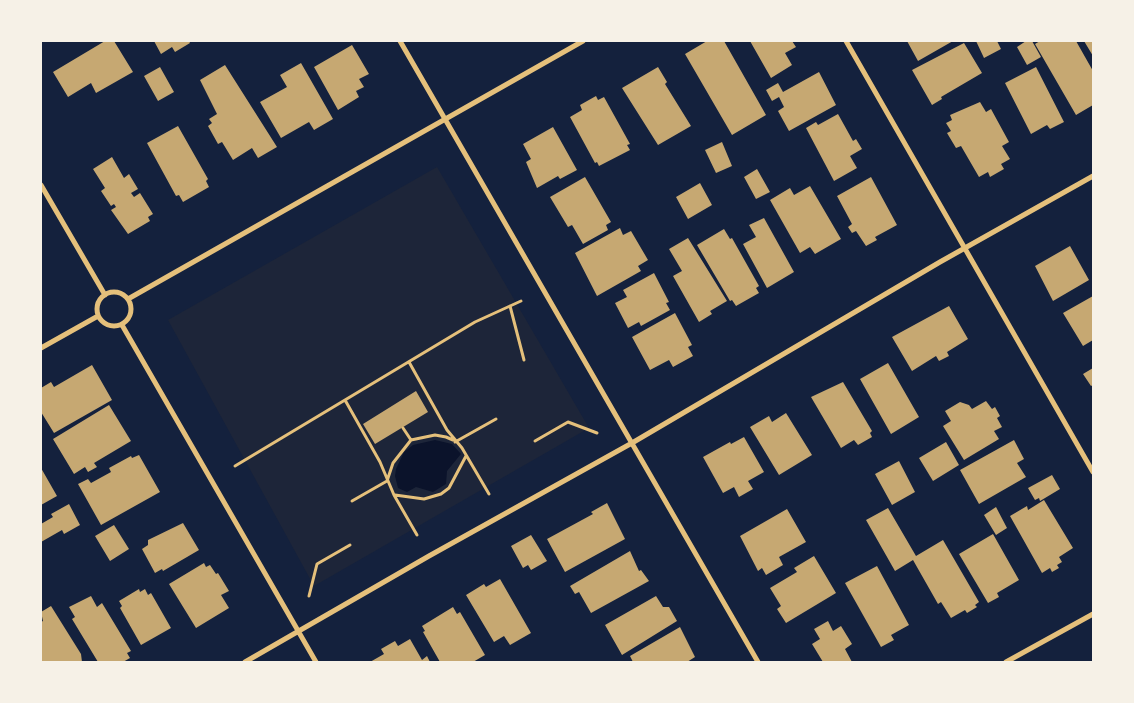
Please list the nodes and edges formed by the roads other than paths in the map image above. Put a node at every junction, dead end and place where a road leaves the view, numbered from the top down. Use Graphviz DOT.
graph roads {
  1 [pos="400,41"];
  2 [pos="583,41"];
  3 [pos="846,41"];
  4 [pos="445,120"];
  5 [pos="1093,176"];
  6 [pos="41,185"];
  7 [pos="964,248"];
  8 [pos="104,294"];
  9 [pos="128,299"];
  10 [pos="98,316"];
  11 [pos="122,325"];
  12 [pos="41,348"];
  13 [pos="632,443"];
  14 [pos="1093,472"];
  15 [pos="1093,614"];
  16 [pos="298,632"];
  17 [pos="245,662"];
  18 [pos="316,662"];
  19 [pos="758,662"];
  20 [pos="1006,662"];
  1 -- 4 [label="street"];
  2 -- 4 [label="street"];
  3 -- 7 [label="street"];
  4 -- 9 [label="street"];
  4 -- 13 [label="street"];
  5 -- 7 [label="street"];
  6 -- 8 [label="street"];
  7 -- 13 [label="street"];
  7 -- 14 [label="street"];
  8 -- 9 [label="street"];
  8 -- 10 [label="street"];
  9 -- 11 [label="street"];
  10 -- 11 [label="street"];
  10 -- 12 [label="street"];
  11 -- 16 [label="street"];
  13 -- 16 [label="street"];
  13 -- 19 [label="street"];
  15 -- 20 [label="street"];
  16 -- 17 [label="street"];
  16 -- 18 [label="street"];
}
